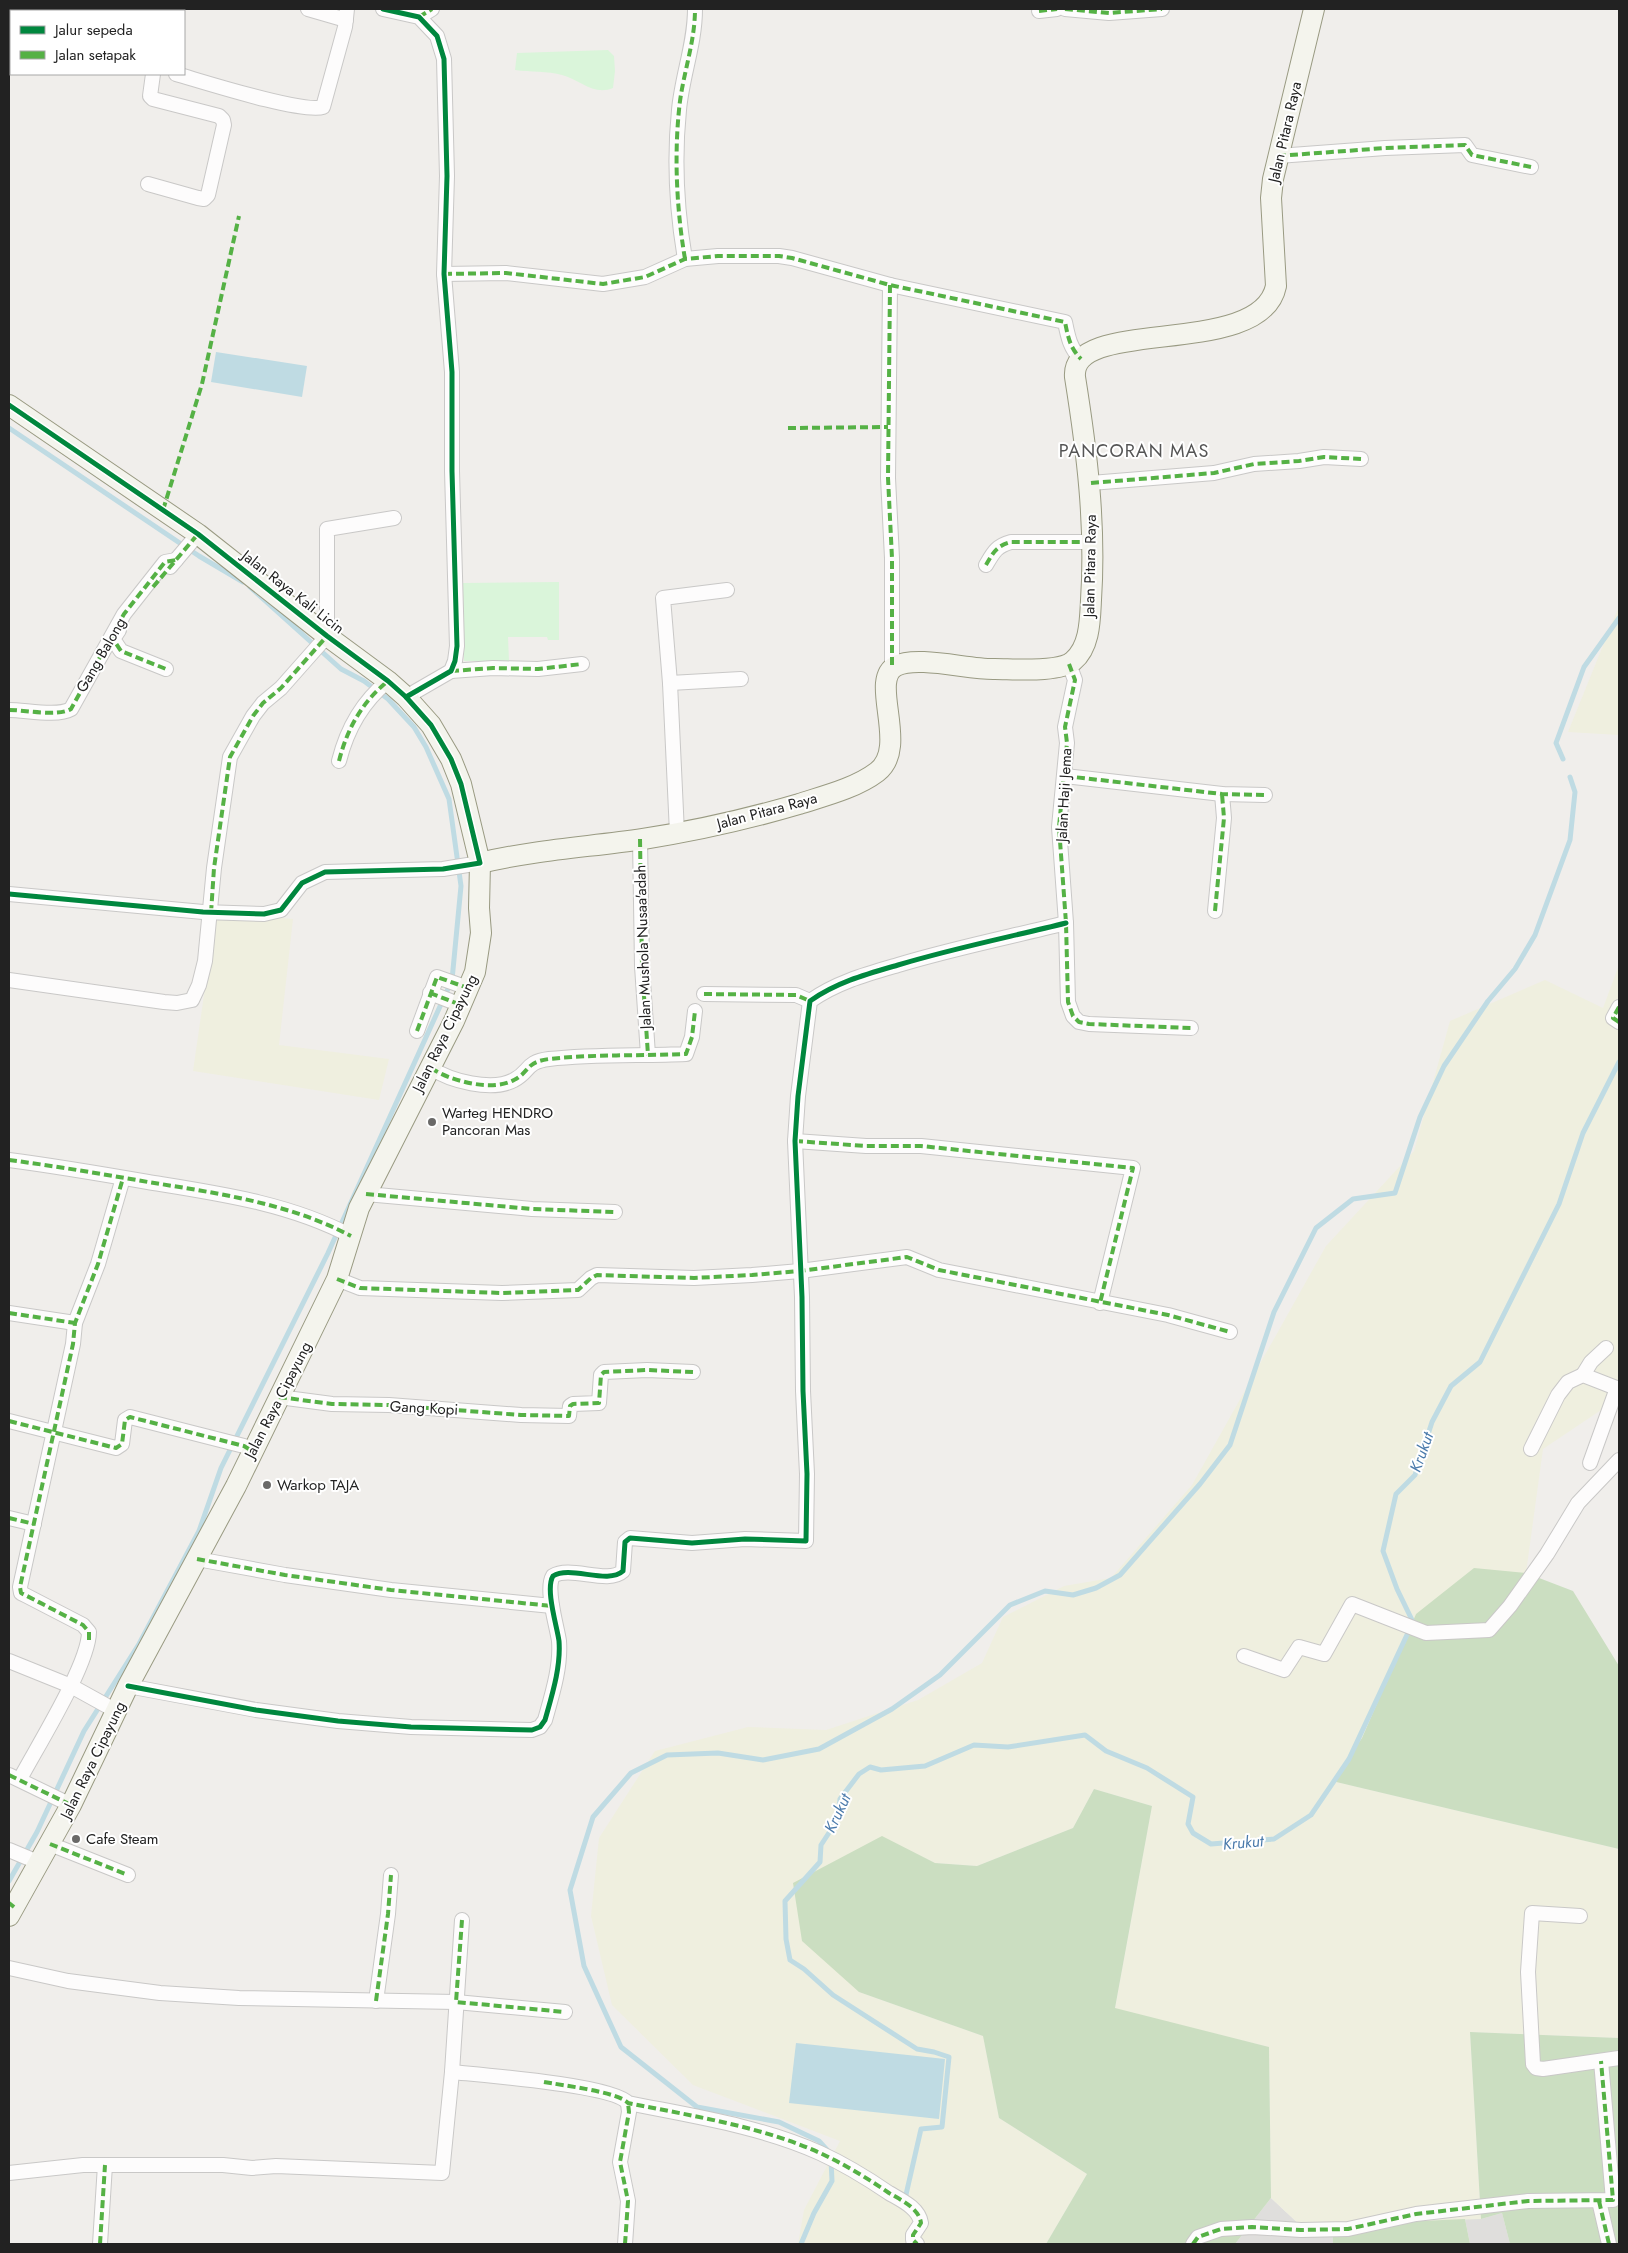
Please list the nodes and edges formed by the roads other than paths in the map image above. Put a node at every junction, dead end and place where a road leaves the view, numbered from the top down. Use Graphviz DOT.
graph roads {
  1 [pos="308,9"];
  2 [pos="383,9"];
  3 [pos="432,9"];
  4 [pos="695,9"];
  5 [pos="1057,9"];
  6 [pos="1065,9"];
  7 [pos="1162,9"];
  8 [pos="1314,9"];
  9 [pos="1039,11"];
  10 [pos="347,14"];
  11 [pos="419,17"];
  12 [pos="153,75"];
  13 [pos="180,75"];
  14 [pos="1278,156"];
  15 [pos="1531,167"];
  16 [pos="148,184"];
  17 [pos="685,259"];
  18 [pos="444,274"];
  19 [pos="890,285"];
  20 [pos="1081,359"];
  21 [pos="9,405"];
  22 [pos="1361,459"];
  23 [pos="1090,483"];
  24 [pos="394,518"];
  25 [pos="197,536"];
  26 [pos="1093,542"];
  27 [pos="179,556"];
  28 [pos="986,565"];
  29 [pos="727,590"];
  30 [pos="320,643"];
  31 [pos="582,664"];
  32 [pos="1069,664"];
  33 [pos="166,669"];
  34 [pos="892,669"];
  35 [pos="451,671"];
  36 [pos="741,679"];
  37 [pos="670,683"];
  38 [pos="381,687"];
  39 [pos="406,697"];
  40 [pos="9,710"];
  41 [pos="339,761"];
  42 [pos="1065,776"];
  43 [pos="1222,794"];
  44 [pos="1265,796"];
  45 [pos="678,833"];
  46 [pos="640,839"];
  47 [pos="474,865"];
  48 [pos="9,894"];
  49 [pos="1215,911"];
  50 [pos="211,912"];
  51 [pos="1066,923"];
  52 [pos="9,980"];
  53 [pos="704,994"];
  54 [pos="451,995"];
  55 [pos="810,1001"];
  56 [pos="1619,1007"];
  57 [pos="695,1011"];
  58 [pos="1619,1022"];
  59 [pos="1191,1028"];
  60 [pos="417,1031"];
  61 [pos="648,1055"];
  62 [pos="431,1068"];
  63 [pos="795,1141"];
  64 [pos="9,1160"];
  65 [pos="123,1178"];
  66 [pos="366,1194"];
  67 [pos="615,1212"];
  68 [pos="348,1234"];
  69 [pos="800,1271"];
  70 [pos="337,1279"];
  71 [pos="1100,1303"];
  72 [pos="9,1313"];
  73 [pos="75,1323"];
  74 [pos="1230,1332"];
  75 [pos="1606,1348"];
  76 [pos="694,1372"];
  77 [pos="1583,1375"];
  78 [pos="1618,1388"];
  79 [pos="279,1397"];
  80 [pos="9,1421"];
  81 [pos="54,1431"];
  82 [pos="248,1449"];
  83 [pos="1531,1449"];
  84 [pos="1619,1460"];
  85 [pos="1590,1463"];
  86 [pos="9,1518"];
  87 [pos="34,1524"];
  88 [pos="197,1559"];
  89 [pos="552,1606"];
  90 [pos="1244,1656"];
  91 [pos="9,1661"];
  92 [pos="128,1686"];
  93 [pos="76,1689"];
  94 [pos="116,1711"];
  95 [pos="14,1777"];
  96 [pos="70,1805"];
  97 [pos="50,1844"];
  98 [pos="13,1852"];
  99 [pos="38,1861"];
  100 [pos="128,1874"];
  101 [pos="391,1875"];
  102 [pos="11,1909"];
  103 [pos="1580,1916"];
  104 [pos="462,1920"];
  105 [pos="9,1968"];
  106 [pos="376,2001"];
  107 [pos="456,2002"];
  108 [pos="565,2012"];
  109 [pos="1619,2058"];
  110 [pos="1601,2061"];
  111 [pos="452,2072"];
  112 [pos="628,2103"];
  113 [pos="105,2165"];
  114 [pos="9,2174"];
  115 [pos="1599,2201"];
  116 [pos="100,2244"];
  117 [pos="625,2244"];
  118 [pos="917,2244"];
  119 [pos="1193,2244"];
  120 [pos="1608,2244"];
  1 -- 10 [label="street"];
  2 -- 11 [label="street"];
  3 -- 11 [label="street"];
  4 -- 17 [label="street"];
  5 -- 9 [label="street"];
  6 -- 7 [label="street"];
  8 -- 14 [label="main road, Jalan Pitara Raya"];
  10 -- 13 [label="street"];
  11 -- 18 [label="street"];
  12 -- 16 [label="street"];
  14 -- 15 [label="street"];
  14 -- 20 [label="main road, Jalan Pitara Raya"];
  17 -- 18 [label="street"];
  17 -- 19 [label="street"];
  18 -- 35 [label="street"];
  19 -- 20 [label="street"];
  19 -- 34 [label="street"];
  20 -- 23 [label="main road, Jalan Pitara Raya"];
  21 -- 25 [label="main road, Jalan Raya Kali Licin"];
  22 -- 23 [label="street"];
  23 -- 26 [label="main road, Jalan Pitara Raya"];
  24 -- 30 [label="street"];
  25 -- 27 [label="street, Gang Balong"];
  25 -- 30 [label="main road, Jalan Raya Kali Licin"];
  26 -- 28 [label="street"];
  26 -- 32 [label="main road, Jalan Pitara Raya"];
  27 -- 33 [label="street, Gang Balong"];
  27 -- 40 [label="street, Gang Balong"];
  29 -- 37 [label="street"];
  30 -- 38 [label="main road, Jalan Raya Kali Licin"];
  30 -- 50 [label="street"];
  31 -- 35 [label="street"];
  32 -- 34 [label="main road"];
  32 -- 42 [label="street, Jalan Haji Jema"];
  34 -- 45 [label="main road, Jalan Pitara Raya"];
  35 -- 39 [label="street"];
  36 -- 37 [label="street"];
  37 -- 45 [label="street"];
  38 -- 39 [label="main road, Jalan Raya Kali Licin"];
  38 -- 41 [label="street"];
  39 -- 47 [label="main road, Jalan Raya Kali Licin"];
  42 -- 43 [label="street"];
  42 -- 51 [label="street, Jalan Haji Jema"];
  43 -- 44 [label="street"];
  43 -- 49 [label="street"];
  45 -- 46 [label="main road, Jalan Pitara Raya"];
  46 -- 47 [label="main road, Jalan Pitara Raya"];
  46 -- 61 [label="street, Jalan Mushola Nusaa'adah"];
  47 -- 50 [label="street"];
  47 -- 54 [label="main road, Jalan Raya Cipayung"];
  48 -- 50 [label="street"];
  50 -- 52 [label="street"];
  51 -- 55 [label="street"];
  51 -- 59 [label="street, Jalan Haji Jema"];
  53 -- 55 [label="street"];
  54 -- 54 [label="street"];
  54 -- 60 [label="street"];
  54 -- 62 [label="main road, Jalan Raya Cipayung"];
  55 -- 63 [label="street"];
  56 -- 58 [label="street"];
  57 -- 61 [label="street"];
  61 -- 62 [label="street"];
  62 -- 66 [label="main road, Jalan Raya Cipayung"];
  63 -- 69 [label="street"];
  63 -- 71 [label="street"];
  64 -- 65 [label="street"];
  65 -- 68 [label="street"];
  65 -- 73 [label="street"];
  66 -- 67 [label="street"];
  66 -- 68 [label="main road, Jalan Raya Cipayung"];
  68 -- 70 [label="main road, Jalan Raya Cipayung"];
  69 -- 70 [label="street"];
  69 -- 71 [label="street"];
  69 -- 89 [label="street"];
  70 -- 79 [label="main road, Jalan Raya Cipayung"];
  71 -- 74 [label="street"];
  72 -- 73 [label="street"];
  73 -- 81 [label="street"];
  75 -- 77 [label="street"];
  76 -- 79 [label="street, Gang Kopi"];
  77 -- 78 [label="street"];
  77 -- 83 [label="street"];
  78 -- 85 [label="street"];
  79 -- 82 [label="main road, Jalan Raya Cipayung"];
  80 -- 81 [label="street"];
  81 -- 82 [label="street"];
  81 -- 87 [label="street"];
  82 -- 88 [label="main road, Jalan Raya Cipayung"];
  84 -- 90 [label="street"];
  86 -- 87 [label="street"];
  87 -- 93 [label="street"];
  88 -- 89 [label="street"];
  88 -- 92 [label="main road, Jalan Raya Cipayung"];
  89 -- 92 [label="street"];
  91 -- 93 [label="street"];
  92 -- 94 [label="main road, Jalan Raya Cipayung"];
  93 -- 94 [label="street"];
  93 -- 95 [label="street"];
  94 -- 96 [label="main road, Jalan Raya Cipayung"];
  95 -- 96 [label="street"];
  96 -- 97 [label="main road, Jalan Raya Cipayung"];
  97 -- 99 [label="main road, Jalan Raya Cipayung"];
  97 -- 100 [label="street"];
  98 -- 99 [label="street"];
  99 -- 102 [label="main road, Jalan Raya Cipayung"];
  101 -- 106 [label="street"];
  103 -- 110 [label="street"];
  104 -- 107 [label="street"];
  105 -- 106 [label="street"];
  106 -- 107 [label="street"];
  107 -- 108 [label="street"];
  107 -- 111 [label="street"];
  109 -- 110 [label="street"];
  110 -- 115 [label="street"];
  111 -- 112 [label="street"];
  111 -- 113 [label="street"];
  112 -- 117 [label="street"];
  112 -- 118 [label="street"];
  113 -- 114 [label="street"];
  113 -- 116 [label="street"];
  115 -- 119 [label="street"];
  115 -- 120 [label="street"];
}
